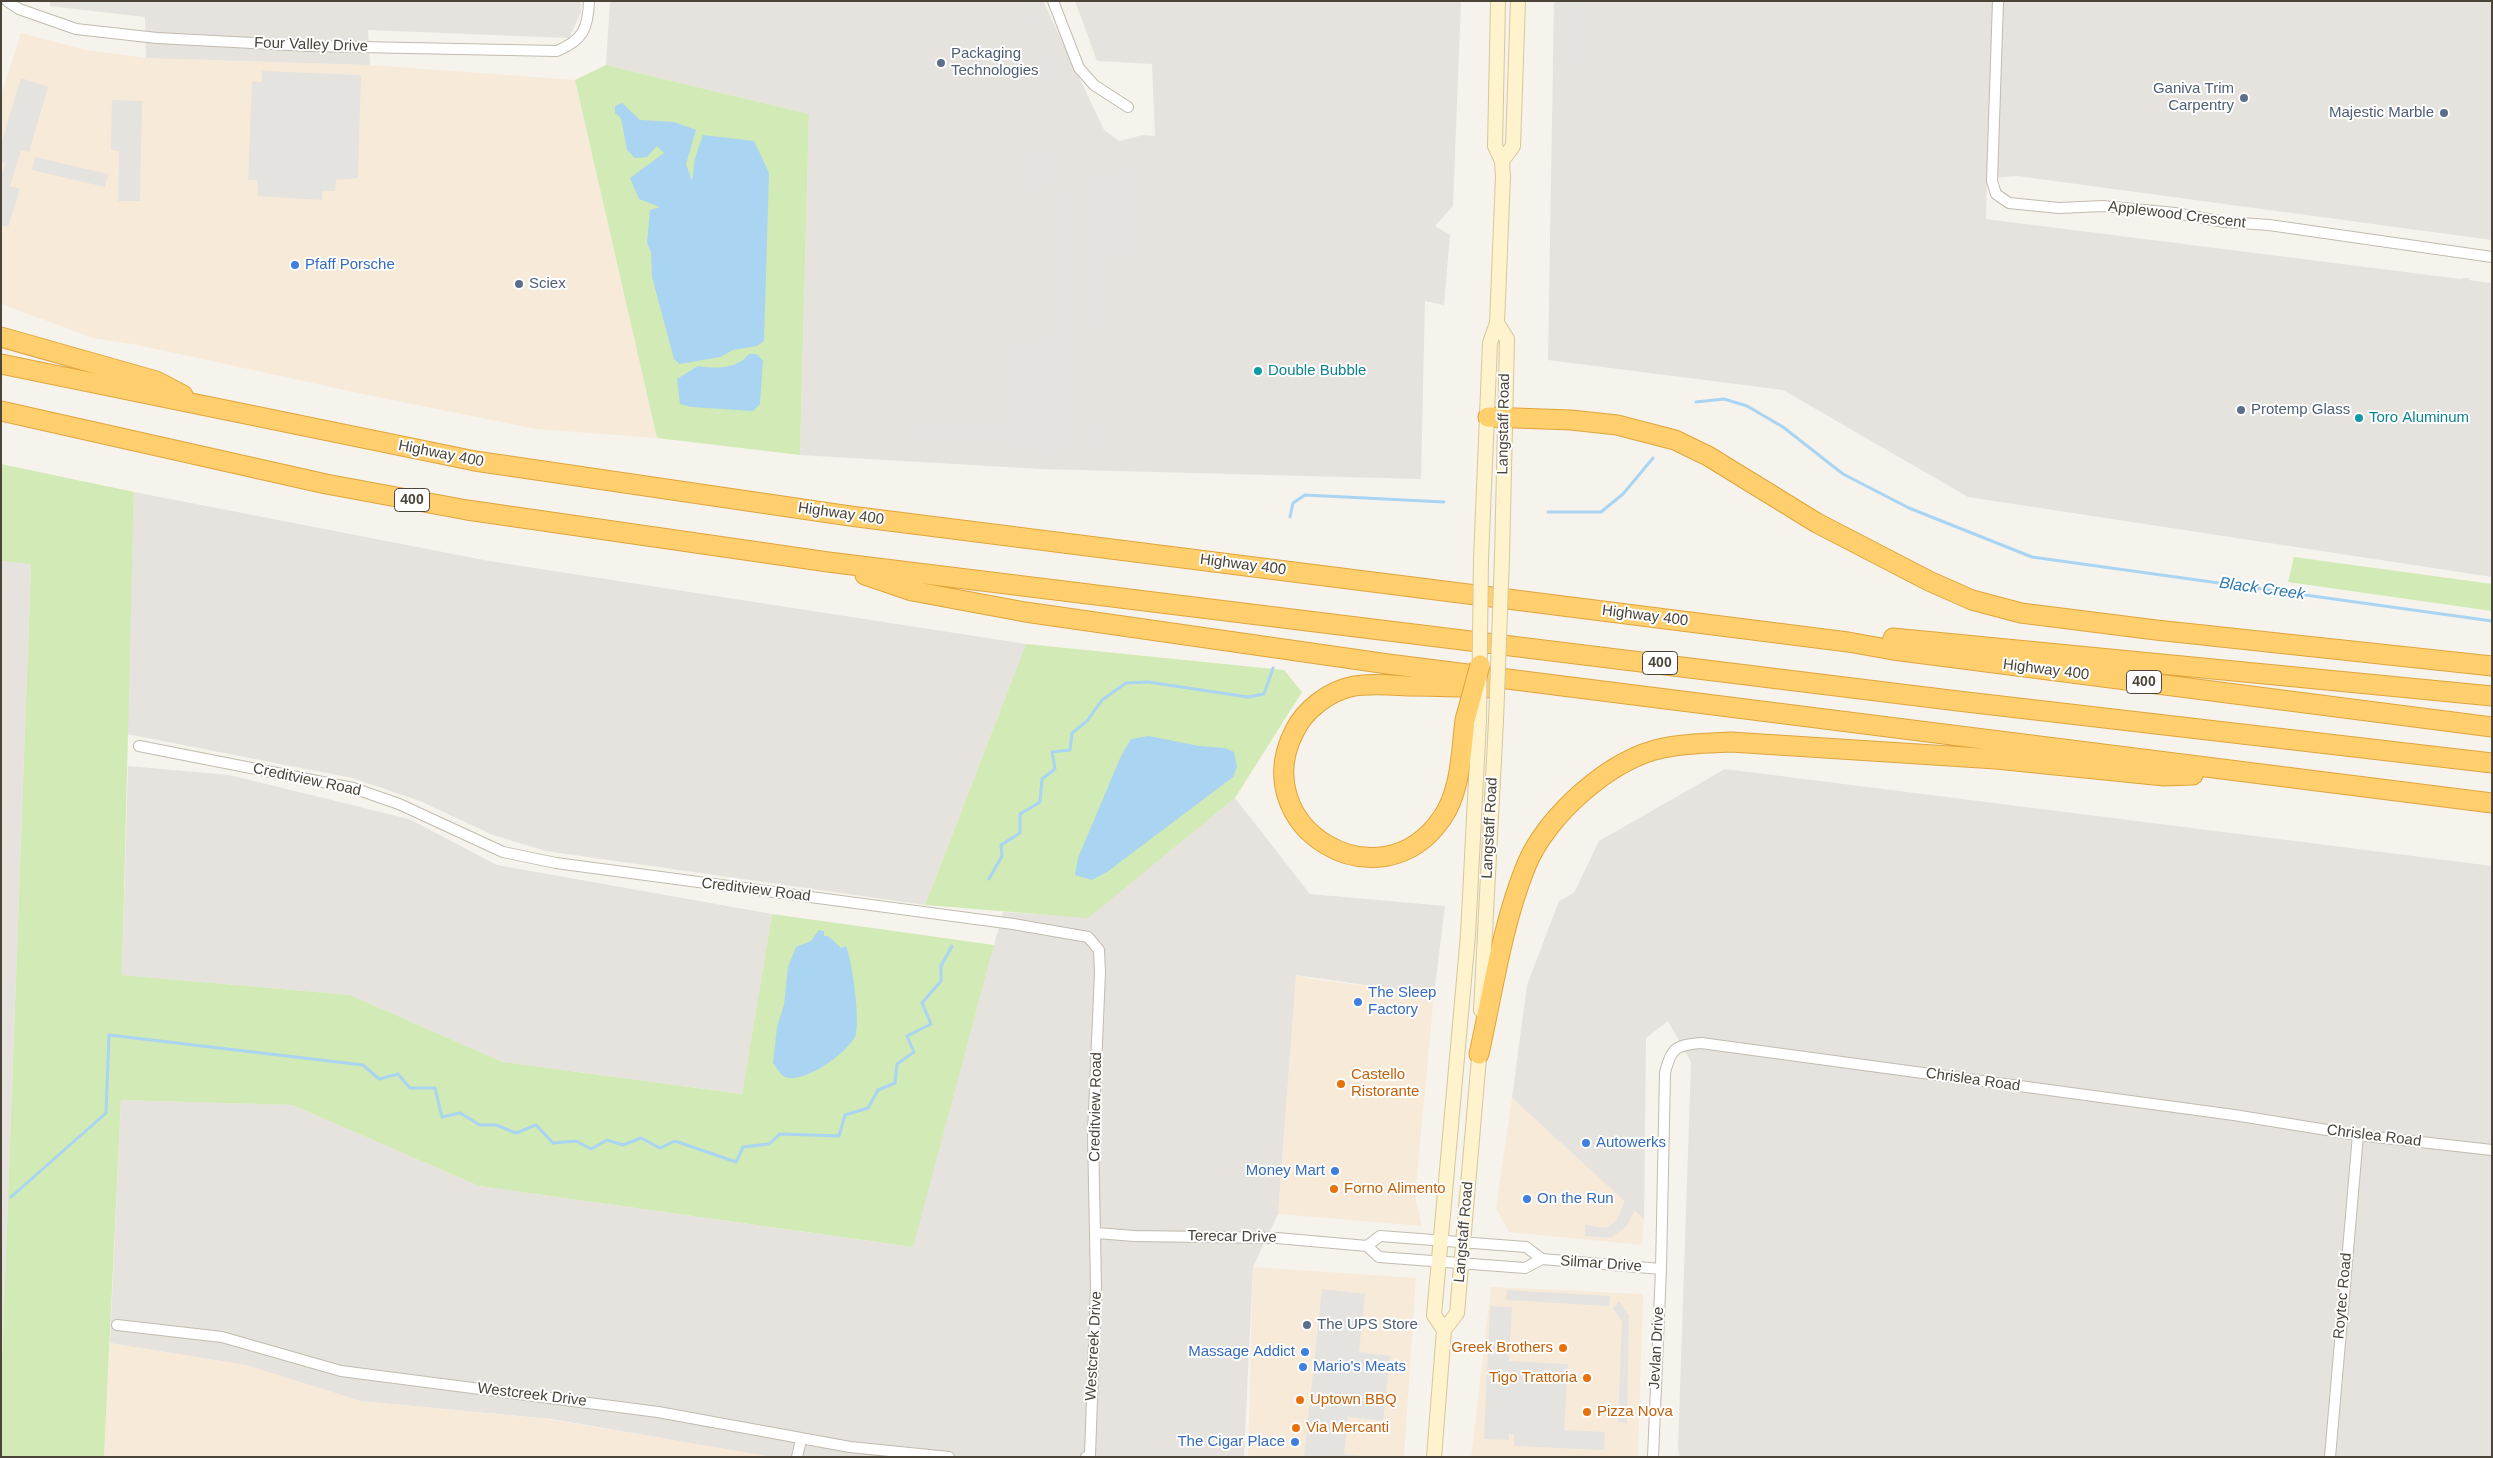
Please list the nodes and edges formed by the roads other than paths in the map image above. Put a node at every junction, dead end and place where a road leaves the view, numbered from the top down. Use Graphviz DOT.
graph roads {
  1 [pos="6,1"];
  2 [pos="589,1"];
  3 [pos="1053,1"];
  4 [pos="1498,1"];
  5 [pos="1518,1"];
  6 [pos="1998,1"];
  7 [pos="1128,107"];
  8 [pos="1502,161"];
  9 [pos="2492,257"];
  10 [pos="1,337"];
  11 [pos="1,364"];
  12 [pos="209,407"];
  13 [pos="1,411"];
  14 [pos="1496,417"];
  15 [pos="828,562"];
  16 [pos="1848,642"];
  17 [pos="1480,664"];
  18 [pos="2492,666"];
  19 [pos="1514,681"];
  20 [pos="2492,696"];
  21 [pos="1472,720"];
  22 [pos="2492,727"];
  23 [pos="139,746"];
  24 [pos="2492,763"];
  25 [pos="2246,774"];
  26 [pos="2492,803"];
  27 [pos="1479,1054"];
  28 [pos="2358,1135"];
  29 [pos="2492,1150"];
  30 [pos="1097,1233"];
  31 [pos="1440,1242"];
  32 [pos="1464,1244"];
  33 [pos="1366,1246"];
  34 [pos="1542,1259"];
  35 [pos="1438,1261"];
  36 [pos="1462,1263"];
  37 [pos="1661,1269"];
  38 [pos="117,1325"];
  39 [pos="1444,1330"];
  40 [pos="801,1440"];
  41 [pos="797,1457"];
  42 [pos="949,1457"];
  43 [pos="1086,1457"];
  44 [pos="1434,1457"];
  45 [pos="1653,1457"];
  46 [pos="2330,1457"];
  1 -- 2 [label="street, Four Valley Drive"];
  3 -- 7 [label="street"];
  4 -- 8 [label="main road, Langstaff Road"];
  5 -- 8 [label="main road, Langstaff Road"];
  6 -- 9 [label="street, Applewood Crescent"];
  8 -- 14 [label="main road, Langstaff Road"];
  10 -- 12 [label="highway"];
  11 -- 12 [label="highway, Highway 400 / 400"];
  12 -- 16 [label="highway, Highway 400 / 400"];
  13 -- 15 [label="highway, 400"];
  14 -- 17 [label="main road, Langstaff Road, bridge"];
  14 -- 18 [label="highway"];
  14 -- 27 [label="main road, Langstaff Road, bridge"];
  15 -- 19 [label="highway"];
  15 -- 24 [label="highway, 400"];
  16 -- 20 [label="highway"];
  16 -- 22 [label="highway, Highway 400 / 400"];
  17 -- 21 [label="highway, bridge"];
  19 -- 21 [label="highway"];
  19 -- 25 [label="highway"];
  21 -- 31 [label="main road, Langstaff Road"];
  23 -- 30 [label="street, Creditview Road"];
  25 -- 26 [label="highway"];
  25 -- 27 [label="highway"];
  27 -- 32 [label="main road, Langstaff Road"];
  28 -- 29 [label="street, Chrislea Road"];
  28 -- 37 [label="street, Chrislea Road"];
  28 -- 46 [label="street, Roytec Road"];
  30 -- 33 [label="street, Terecar Drive"];
  30 -- 43 [label="street, Westcreek Drive"];
  31 -- 32 [label="street, Terecar Drive"];
  31 -- 33 [label="street, Terecar Drive"];
  31 -- 35 [label="main road, Langstaff Road"];
  32 -- 34 [label="street, Silmar Drive"];
  32 -- 36 [label="main road, Langstaff Road"];
  33 -- 35 [label="street, Terecar Drive"];
  34 -- 36 [label="street, Silmar Drive"];
  34 -- 37 [label="street, Silmar Drive"];
  35 -- 36 [label="street, Silmar Drive"];
  35 -- 39 [label="main road, Langstaff Road"];
  36 -- 39 [label="main road, Langstaff Road"];
  37 -- 45 [label="street, Jevlan Drive"];
  38 -- 40 [label="street, Westcreek Drive"];
  39 -- 44 [label="main road, Langstaff Road"];
  40 -- 41 [label="street"];
  40 -- 42 [label="street, Westcreek Drive"];
}
